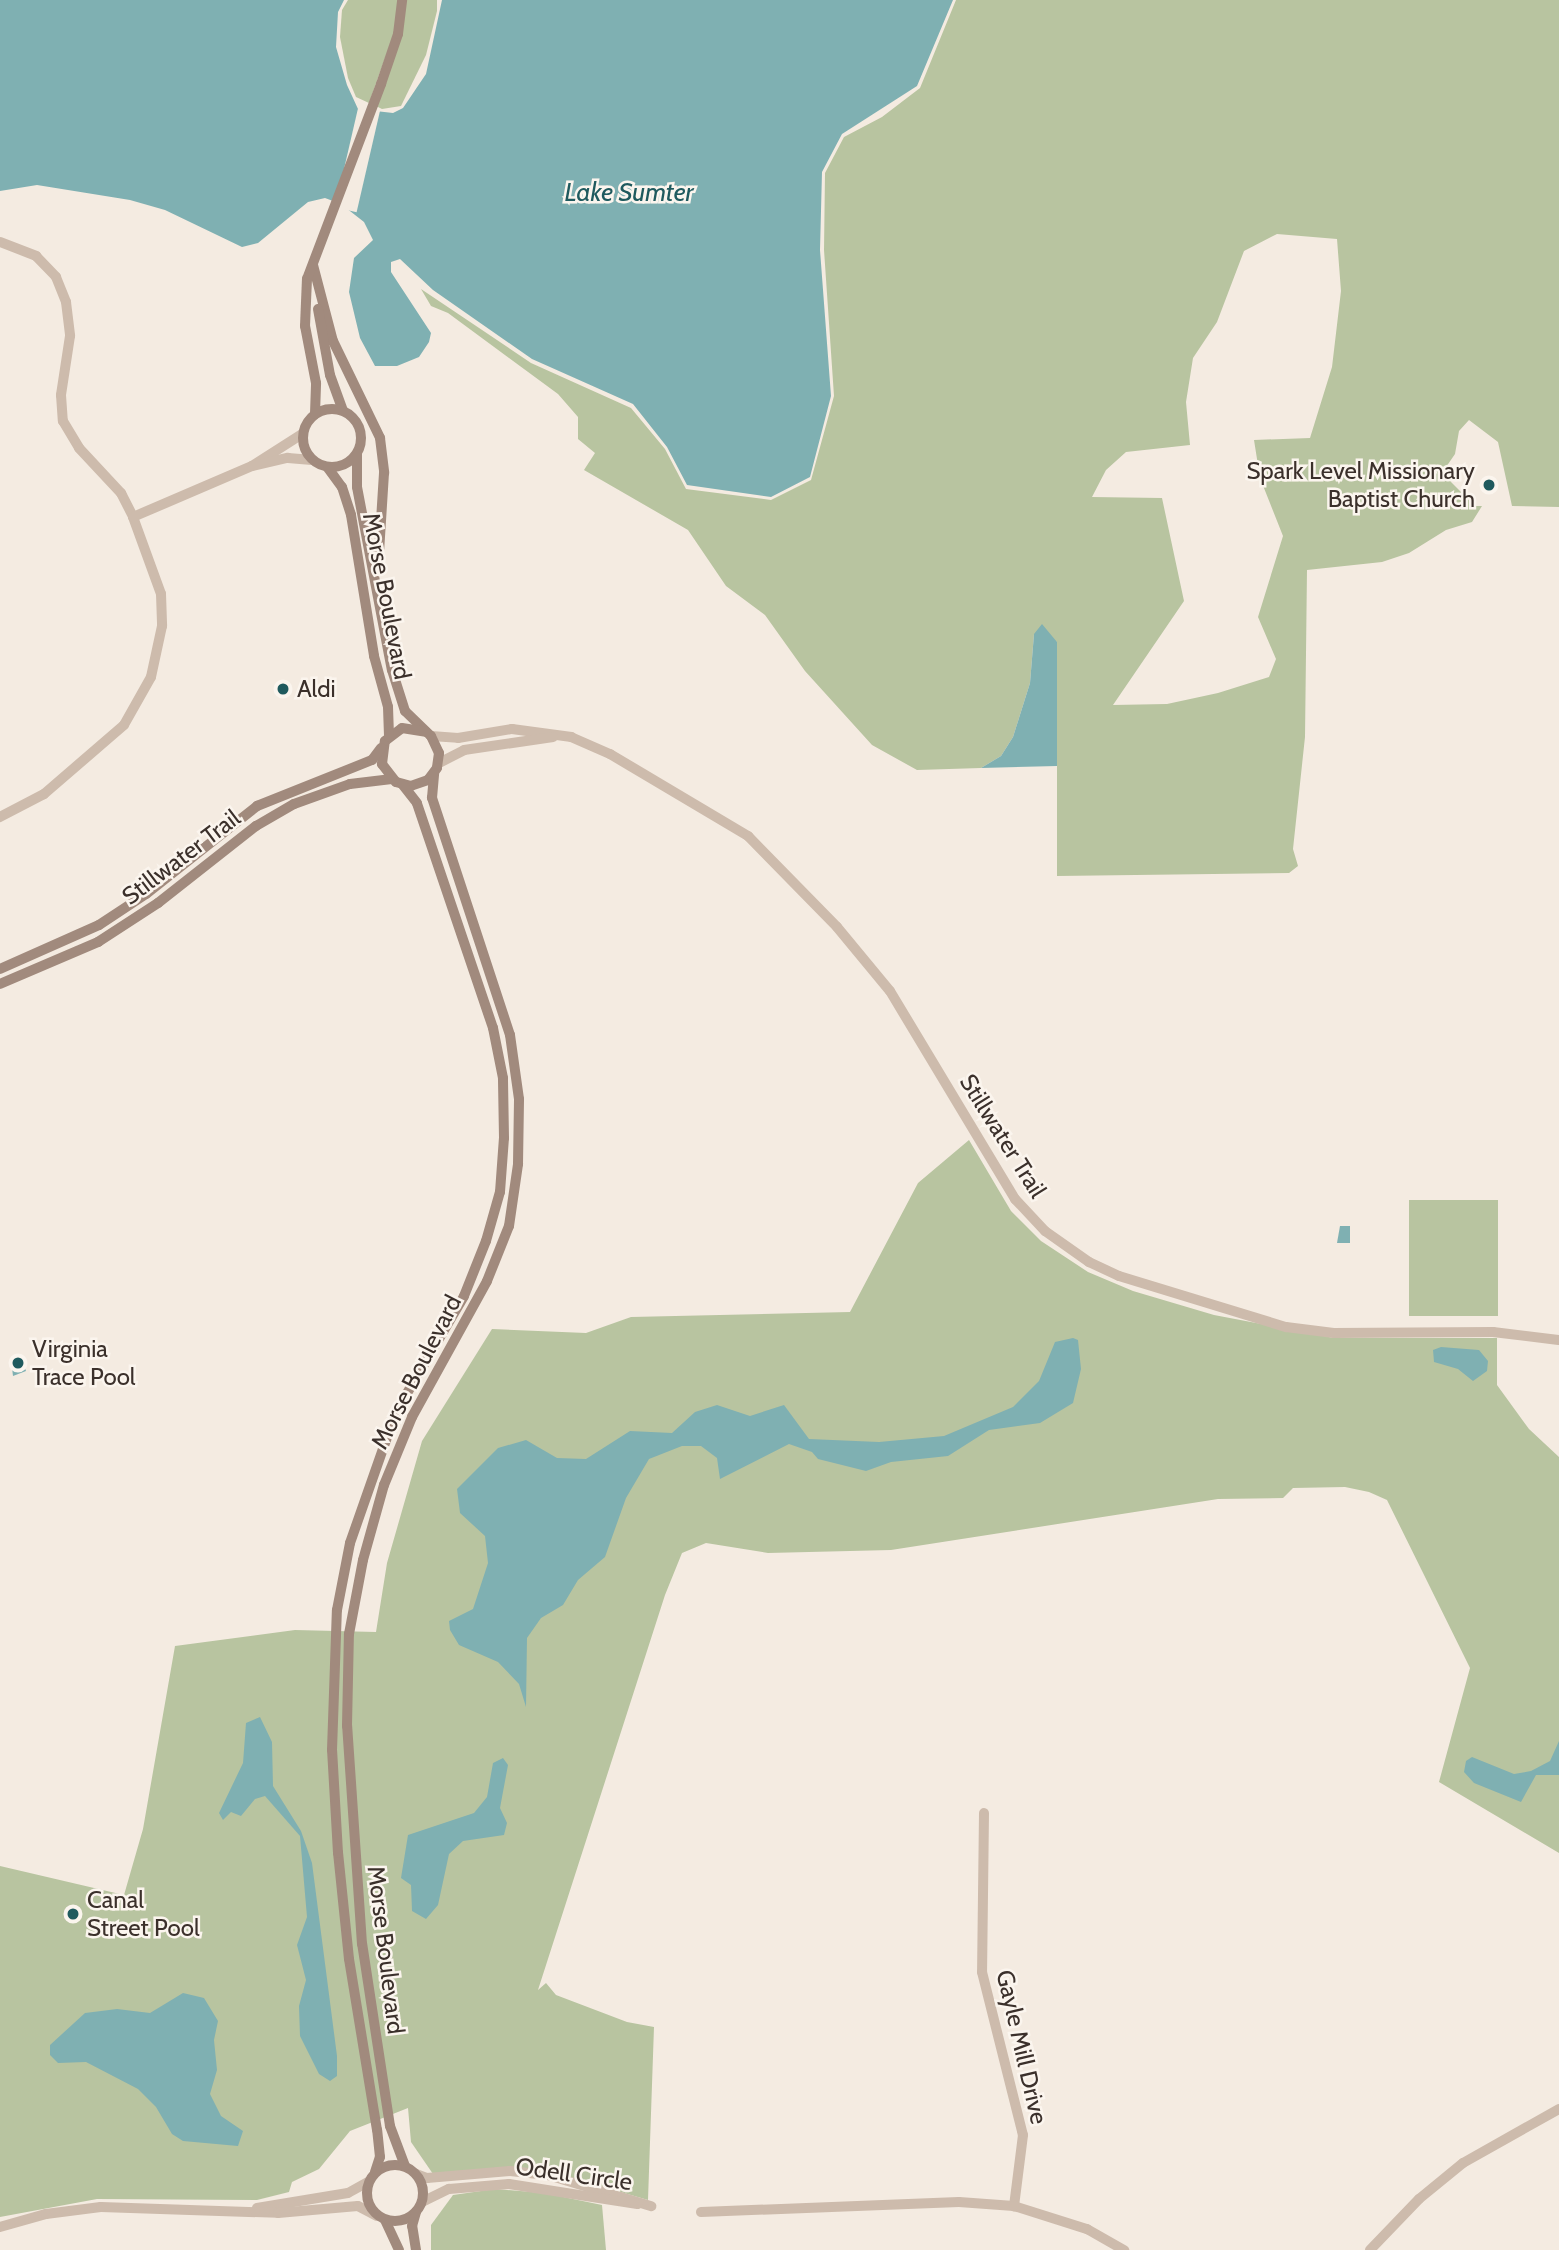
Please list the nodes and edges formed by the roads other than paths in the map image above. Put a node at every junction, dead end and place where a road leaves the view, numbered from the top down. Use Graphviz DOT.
graph roads {
  1 [pos="402,0"];
  2 [pos="0,242"];
  3 [pos="313,262"];
  4 [pos="317,285"];
  5 [pos="343,411"];
  6 [pos="315,414"];
  7 [pos="302,434"];
  8 [pos="357,454"];
  9 [pos="312,460"];
  10 [pos="252,467"];
  11 [pos="328,468"];
  12 [pos="133,517"];
  13 [pos="377,586"];
  14 [pos="428,734"];
  15 [pos="571,737"];
  16 [pos="386,741"];
  17 [pos="437,768"];
  18 [pos="397,782"];
  19 [pos="0,817"];
  20 [pos="0,969"];
  21 [pos="0,984"];
  22 [pos="1559,1340"];
  23 [pos="984,1813"];
  24 [pos="1559,2109"];
  25 [pos="405,2166"];
  26 [pos="375,2172"];
  27 [pos="416,2174"];
  28 [pos="368,2182"];
  29 [pos="422,2202"];
  30 [pos="1014,2206"];
  31 [pos="250,2210"];
  32 [pos="416,2212"];
  33 [pos="701,2213"];
  34 [pos="381,2218"];
  35 [pos="0,2227"];
  36 [pos="398,2250"];
  37 [pos="415,2250"];
  38 [pos="1124,2250"];
  39 [pos="1370,2250"];
  1 -- 3 [label="main road, Morse Boulevard"];
  2 -- 12 [label="street"];
  3 -- 4 [label="main road, Morse Boulevard"];
  3 -- 6 [label="main road, Morse Boulevard"];
  4 -- 5 [label="main road, Morse Boulevard"];
  4 -- 13 [label="main road, Morse Boulevard"];
  5 -- 6 [label="main road"];
  5 -- 8 [label="main road"];
  6 -- 7 [label="main road"];
  7 -- 9 [label="main road"];
  7 -- 10 [label="street"];
  8 -- 11 [label="main road"];
  8 -- 13 [label="main road, Morse Boulevard"];
  9 -- 10 [label="street"];
  9 -- 11 [label="main road"];
  10 -- 12 [label="street"];
  11 -- 16 [label="main road, Morse Boulevard"];
  12 -- 19 [label="street"];
  13 -- 14 [label="main road, Morse Boulevard"];
  14 -- 15 [label="street, Stillwater Trail"];
  14 -- 16 [label="main road"];
  14 -- 17 [label="main road"];
  15 -- 17 [label="street, Stillwater Trail"];
  15 -- 22 [label="street, Stillwater Trail"];
  16 -- 18 [label="main road"];
  16 -- 20 [label="main road, Stillwater Trail"];
  17 -- 18 [label="main road"];
  17 -- 25 [label="main road, Morse Boulevard"];
  18 -- 21 [label="main road, Stillwater Trail"];
  18 -- 26 [label="main road, Morse Boulevard"];
  23 -- 30 [label="street, Gayle Mill Drive"];
  24 -- 39 [label="street"];
  25 -- 26 [label="main road"];
  25 -- 27 [label="main road"];
  26 -- 28 [label="main road"];
  27 -- 29 [label="main road"];
  27 -- 29 [label="street, Odell Circle"];
  28 -- 31 [label="street"];
  28 -- 34 [label="main road"];
  29 -- 32 [label="main road"];
  30 -- 33 [label="street"];
  30 -- 38 [label="street"];
  31 -- 34 [label="street"];
  31 -- 35 [label="street"];
  32 -- 34 [label="main road"];
  32 -- 37 [label="main road"];
  34 -- 36 [label="main road"];
}
